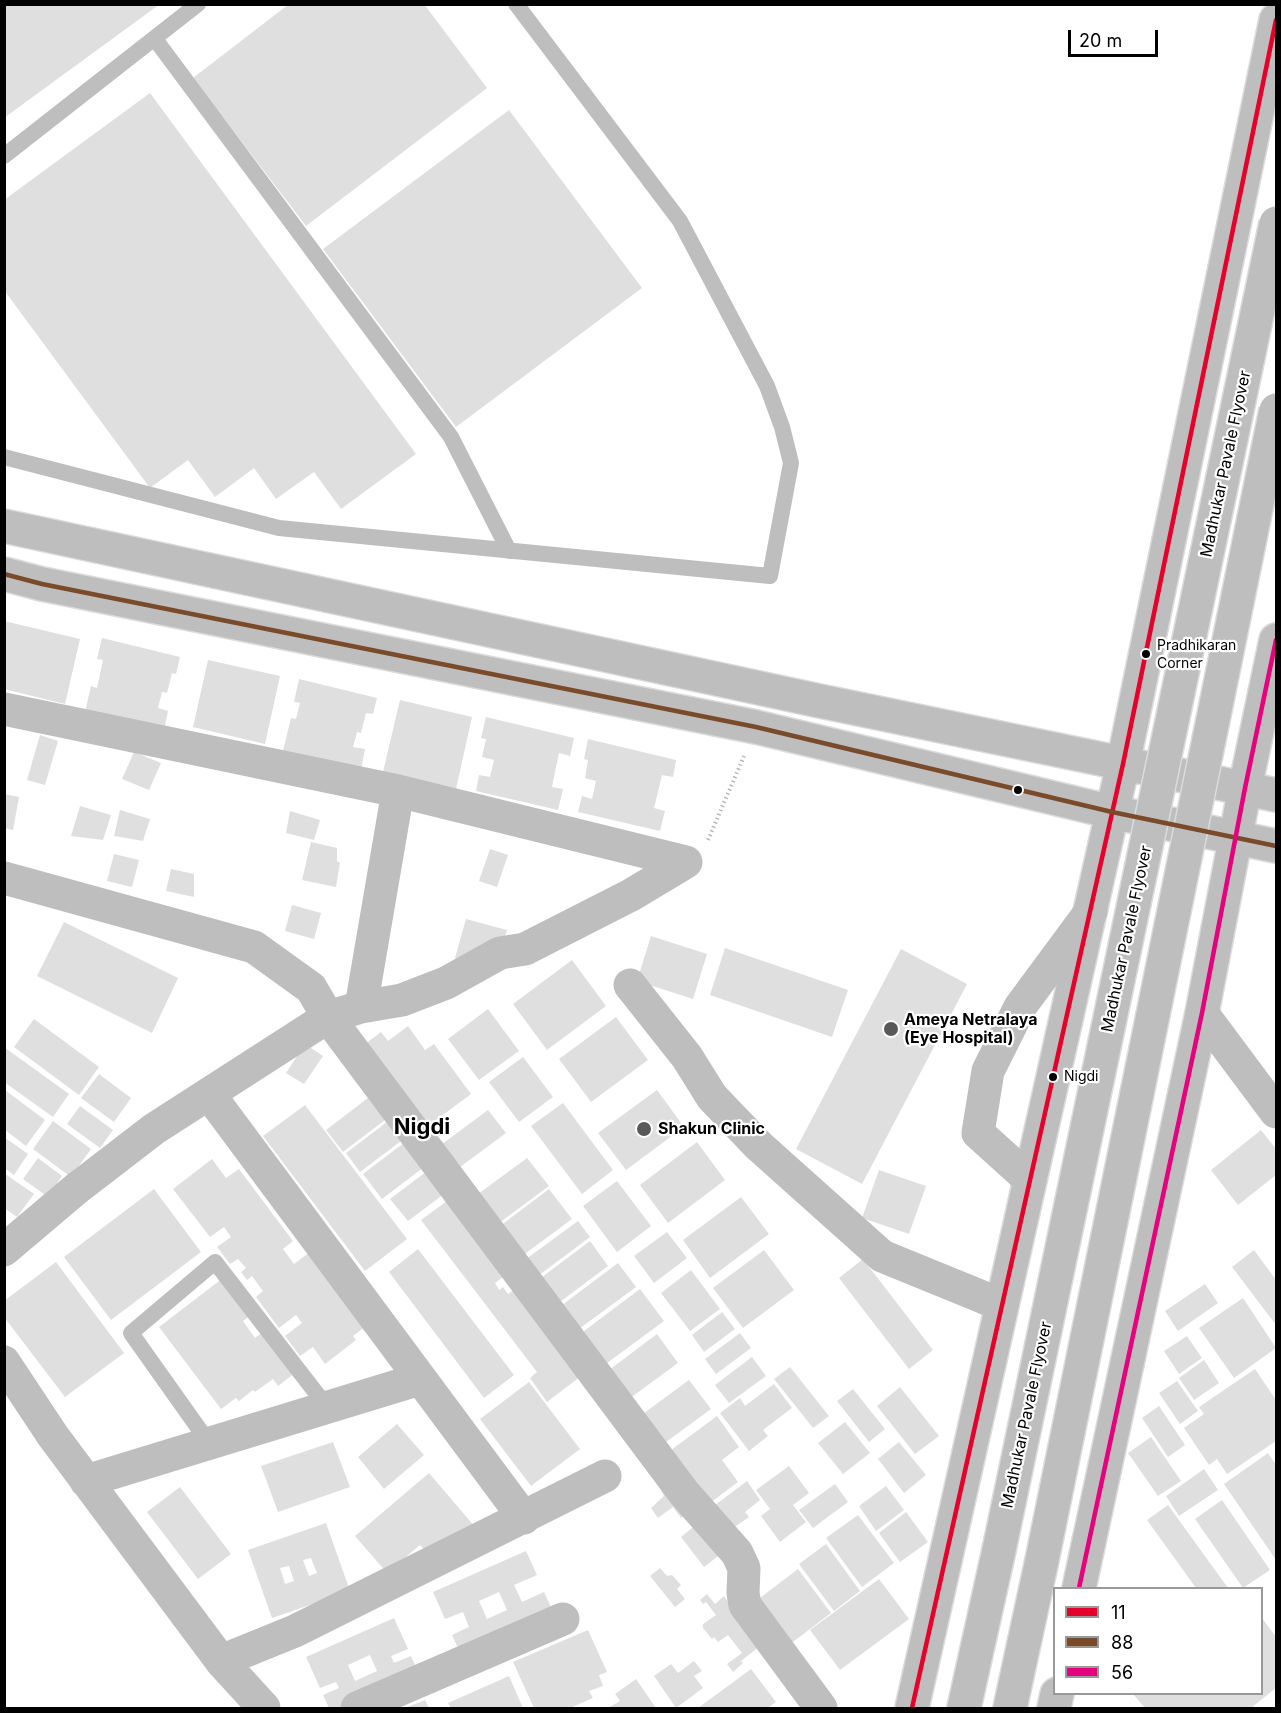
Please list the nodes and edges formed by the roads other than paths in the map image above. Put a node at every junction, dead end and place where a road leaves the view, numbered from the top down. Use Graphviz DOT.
graph roads {
  1 [pos="198,4"];
  2 [pos="516,4"];
  3 [pos="1276,20"];
  4 [pos="155,39"];
  5 [pos="4,156"];
  6 [pos="1276,223"];
  7 [pos="1276,410"];
  8 [pos="4,457"];
  9 [pos="4,526"];
  10 [pos="509,550"];
  11 [pos="4,574"];
  12 [pos="1276,648"];
  13 [pos="4,709"];
  14 [pos="1123,764"];
  15 [pos="1245,788"];
  16 [pos="398,791"];
  17 [pos="1276,795"];
  18 [pos="1113,812"];
  19 [pos="1236,838"];
  20 [pos="1276,846"];
  21 [pos="4,878"];
  22 [pos="1091,910"];
  23 [pos="630,985"];
  24 [pos="362,1006"];
  25 [pos="1202,1013"];
  26 [pos="328,1017"];
  27 [pos="209,1094"];
  28 [pos="1276,1112"];
  29 [pos="1030,1180"];
  30 [pos="4,1250"];
  31 [pos="1002,1305"];
  32 [pos="4,1362"];
  33 [pos="420,1379"];
  34 [pos="327,1407"];
  35 [pos="208,1443"];
  36 [pos="604,1476"];
  37 [pos="86,1480"];
  38 [pos="524,1518"];
  39 [pos="1079,1587"];
  40 [pos="563,1619"];
  41 [pos="221,1661"];
  42 [pos="264,1708"];
  43 [pos="357,1708"];
  44 [pos="821,1708"];
  45 [pos="912,1708"];
  46 [pos="964,1708"];
  47 [pos="1010,1708"];
  1 -- 4 [label="lane"];
  2 -- 10 [label="lane"];
  3 -- 14 [label="main road"];
  4 -- 5 [label="lane"];
  4 -- 10 [label="lane"];
  6 -- 46 [label="main road, Madhukar Pavale Flyover, bridge"];
  7 -- 47 [label="main road, bridge"];
  8 -- 10 [label="lane"];
  9 -- 14 [label="main road"];
  11 -- 18 [label="main road"];
  12 -- 15 [label="main road"];
  13 -- 16 [label="main road"];
  14 -- 15 [label="main road"];
  14 -- 18 [label="main road"];
  15 -- 17 [label="main road"];
  15 -- 19 [label="main road"];
  16 -- 24 [label="main road"];
  16 -- 24 [label="main road"];
  18 -- 19 [label="main road"];
  18 -- 22 [label="main road"];
  19 -- 20 [label="main road"];
  19 -- 25 [label="main road"];
  21 -- 26 [label="main road"];
  22 -- 29 [label="main road"];
  22 -- 29 [label="main road"];
  23 -- 31 [label="main road"];
  24 -- 26 [label="main road"];
  25 -- 28 [label="main road"];
  25 -- 39 [label="main road"];
  26 -- 27 [label="main road"];
  26 -- 44 [label="main road"];
  27 -- 30 [label="main road"];
  27 -- 33 [label="main road"];
  29 -- 31 [label="main road"];
  31 -- 45 [label="main road"];
  32 -- 37 [label="main road"];
  33 -- 34 [label="main road"];
  33 -- 38 [label="main road"];
  34 -- 35 [label="main road"];
  34 -- 35 [label="lane"];
  35 -- 37 [label="main road"];
  36 -- 38 [label="main road"];
  37 -- 41 [label="main road"];
  38 -- 41 [label="main road"];
  40 -- 43 [label="main road"];
  41 -- 42 [label="main road"];
}
